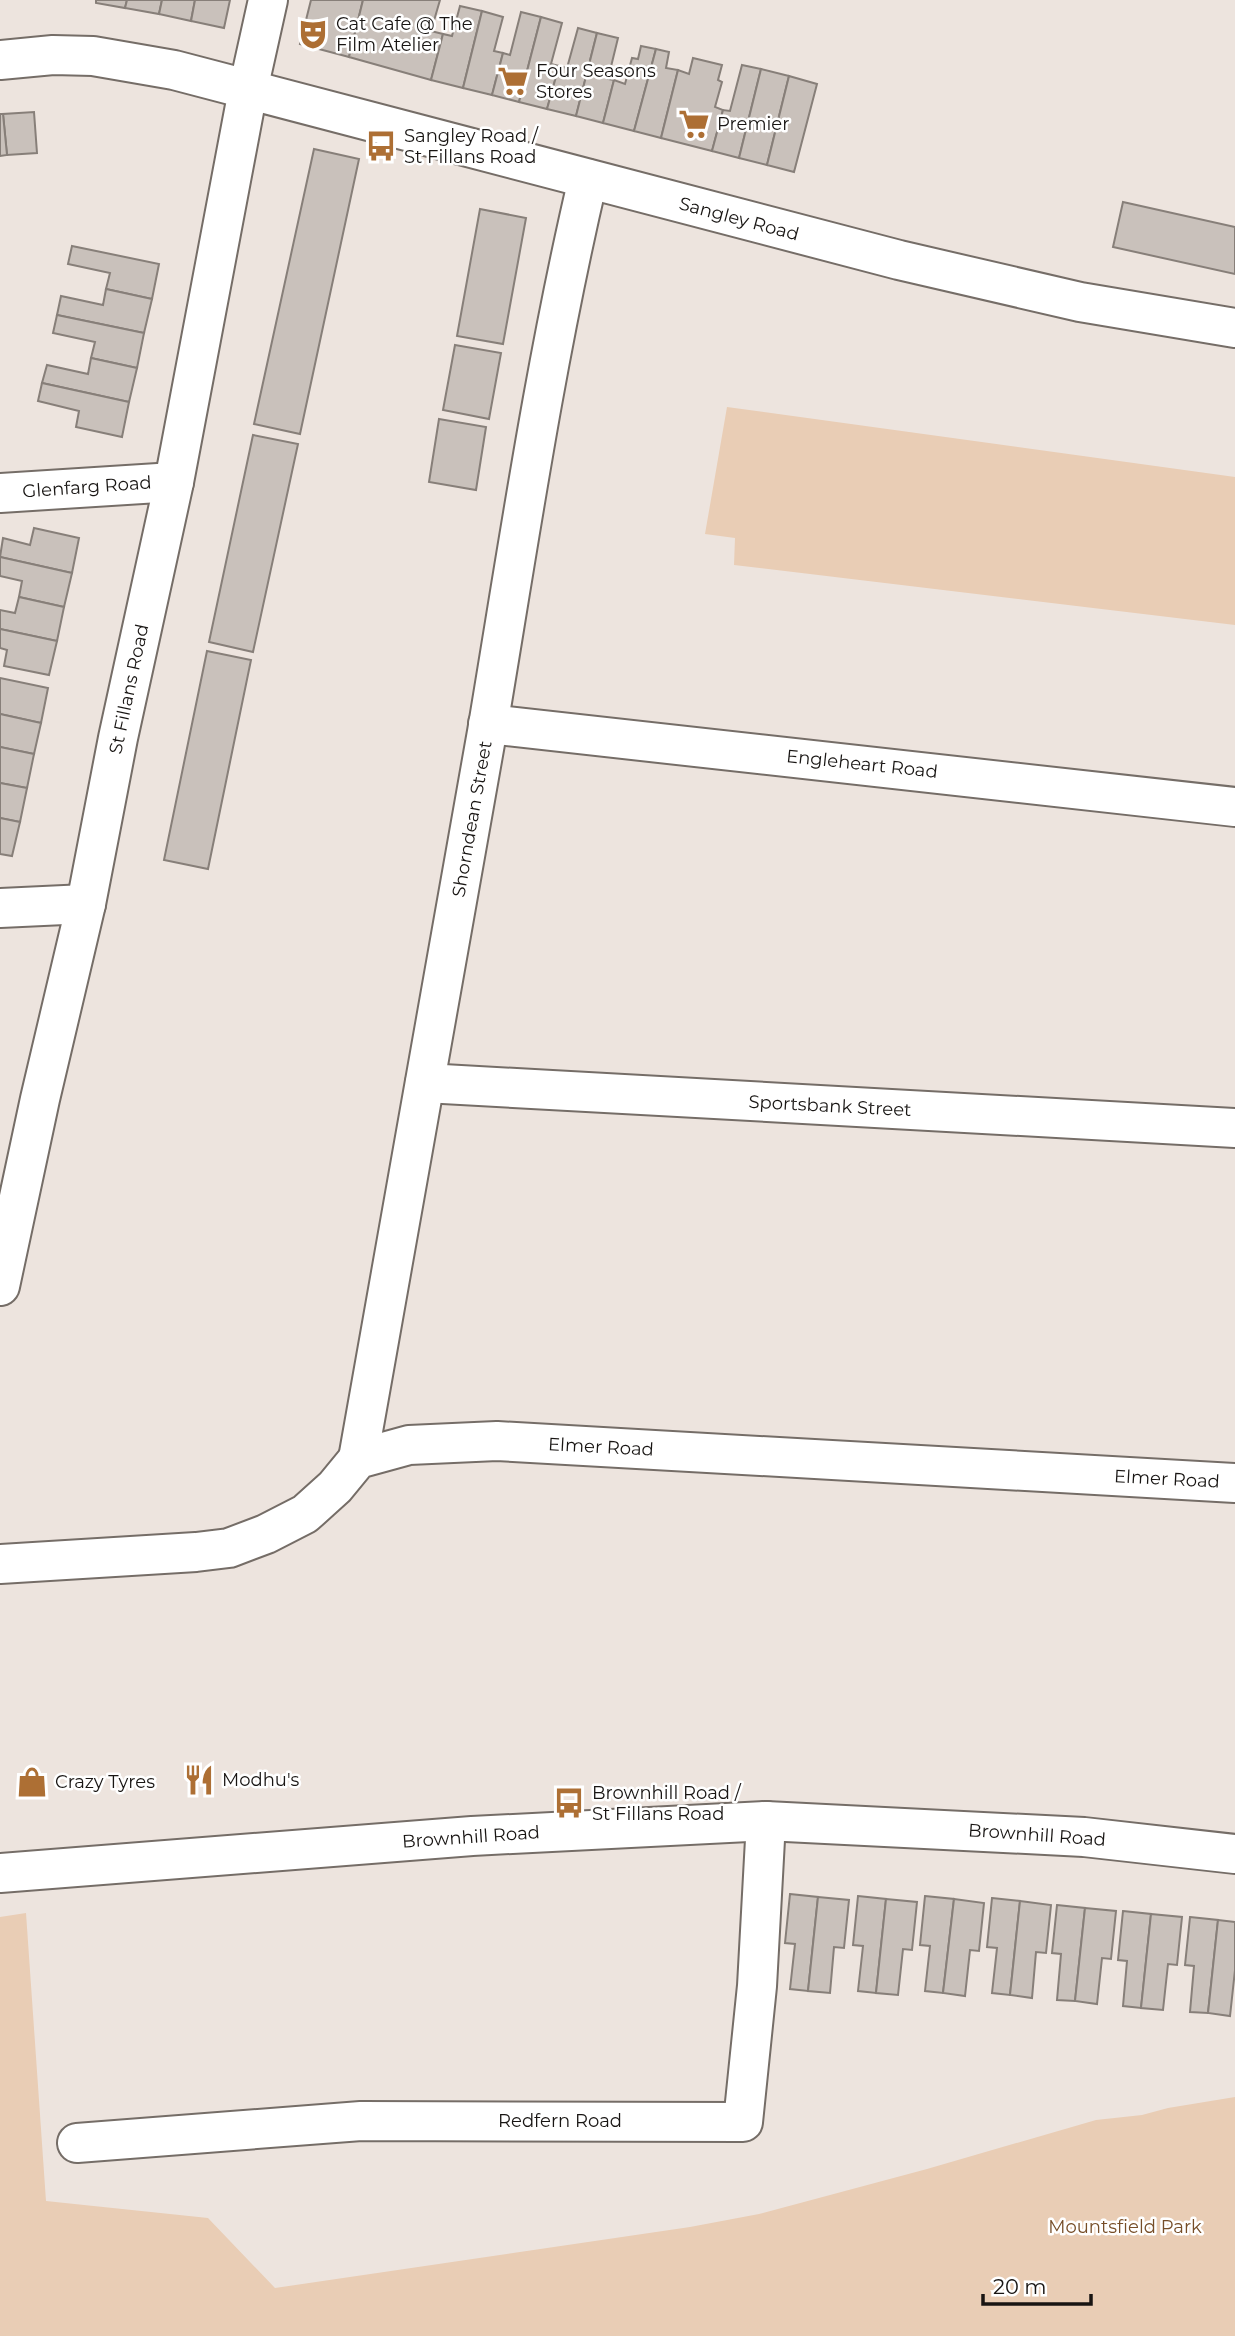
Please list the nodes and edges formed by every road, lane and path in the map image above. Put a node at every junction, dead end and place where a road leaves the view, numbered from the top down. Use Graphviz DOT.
graph roads {
  1 [pos="268,0"];
  2 [pos="0,60"];
  3 [pos="248,90"];
  4 [pos="588,179"];
  5 [pos="1235,328"];
  6 [pos="174,482"];
  7 [pos="0,493"];
  8 [pos="488,724"];
  9 [pos="1235,807"];
  10 [pos="86,904"];
  11 [pos="0,908"];
  12 [pos="425,1083"];
  13 [pos="1235,1128"];
  14 [pos="0,1286"];
  15 [pos="358,1459"];
  16 [pos="1235,1483"];
  17 [pos="0,1564"];
  18 [pos="766,1821"];
  19 [pos="1235,1854"];
  20 [pos="0,1873"];
  21 [pos="77,2143"];
  1 -- 3 [label="main road, St Fillans Road"];
  2 -- 3 [label="main road, Sangley Road"];
  3 -- 4 [label="main road, Sangley Road"];
  3 -- 6 [label="main road, St Fillans Road"];
  4 -- 5 [label="main road, Sangley Road"];
  4 -- 8 [label="main road, Shorndean Street"];
  6 -- 7 [label="main road, Glenfarg Road"];
  6 -- 10 [label="main road, St Fillans Road"];
  8 -- 9 [label="main road, Engleheart Road"];
  8 -- 12 [label="main road, Shorndean Street"];
  10 -- 11 [label="main road"];
  10 -- 14 [label="main road, St Fillans Road"];
  12 -- 13 [label="main road, Sportsbank Street"];
  12 -- 15 [label="main road, Shorndean Street"];
  15 -- 16 [label="main road, Elmer Road"];
  15 -- 17 [label="main road"];
  18 -- 19 [label="main road, Brownhill Road"];
  18 -- 20 [label="main road, Brownhill Road"];
  18 -- 21 [label="main road, Redfern Road"];
}
